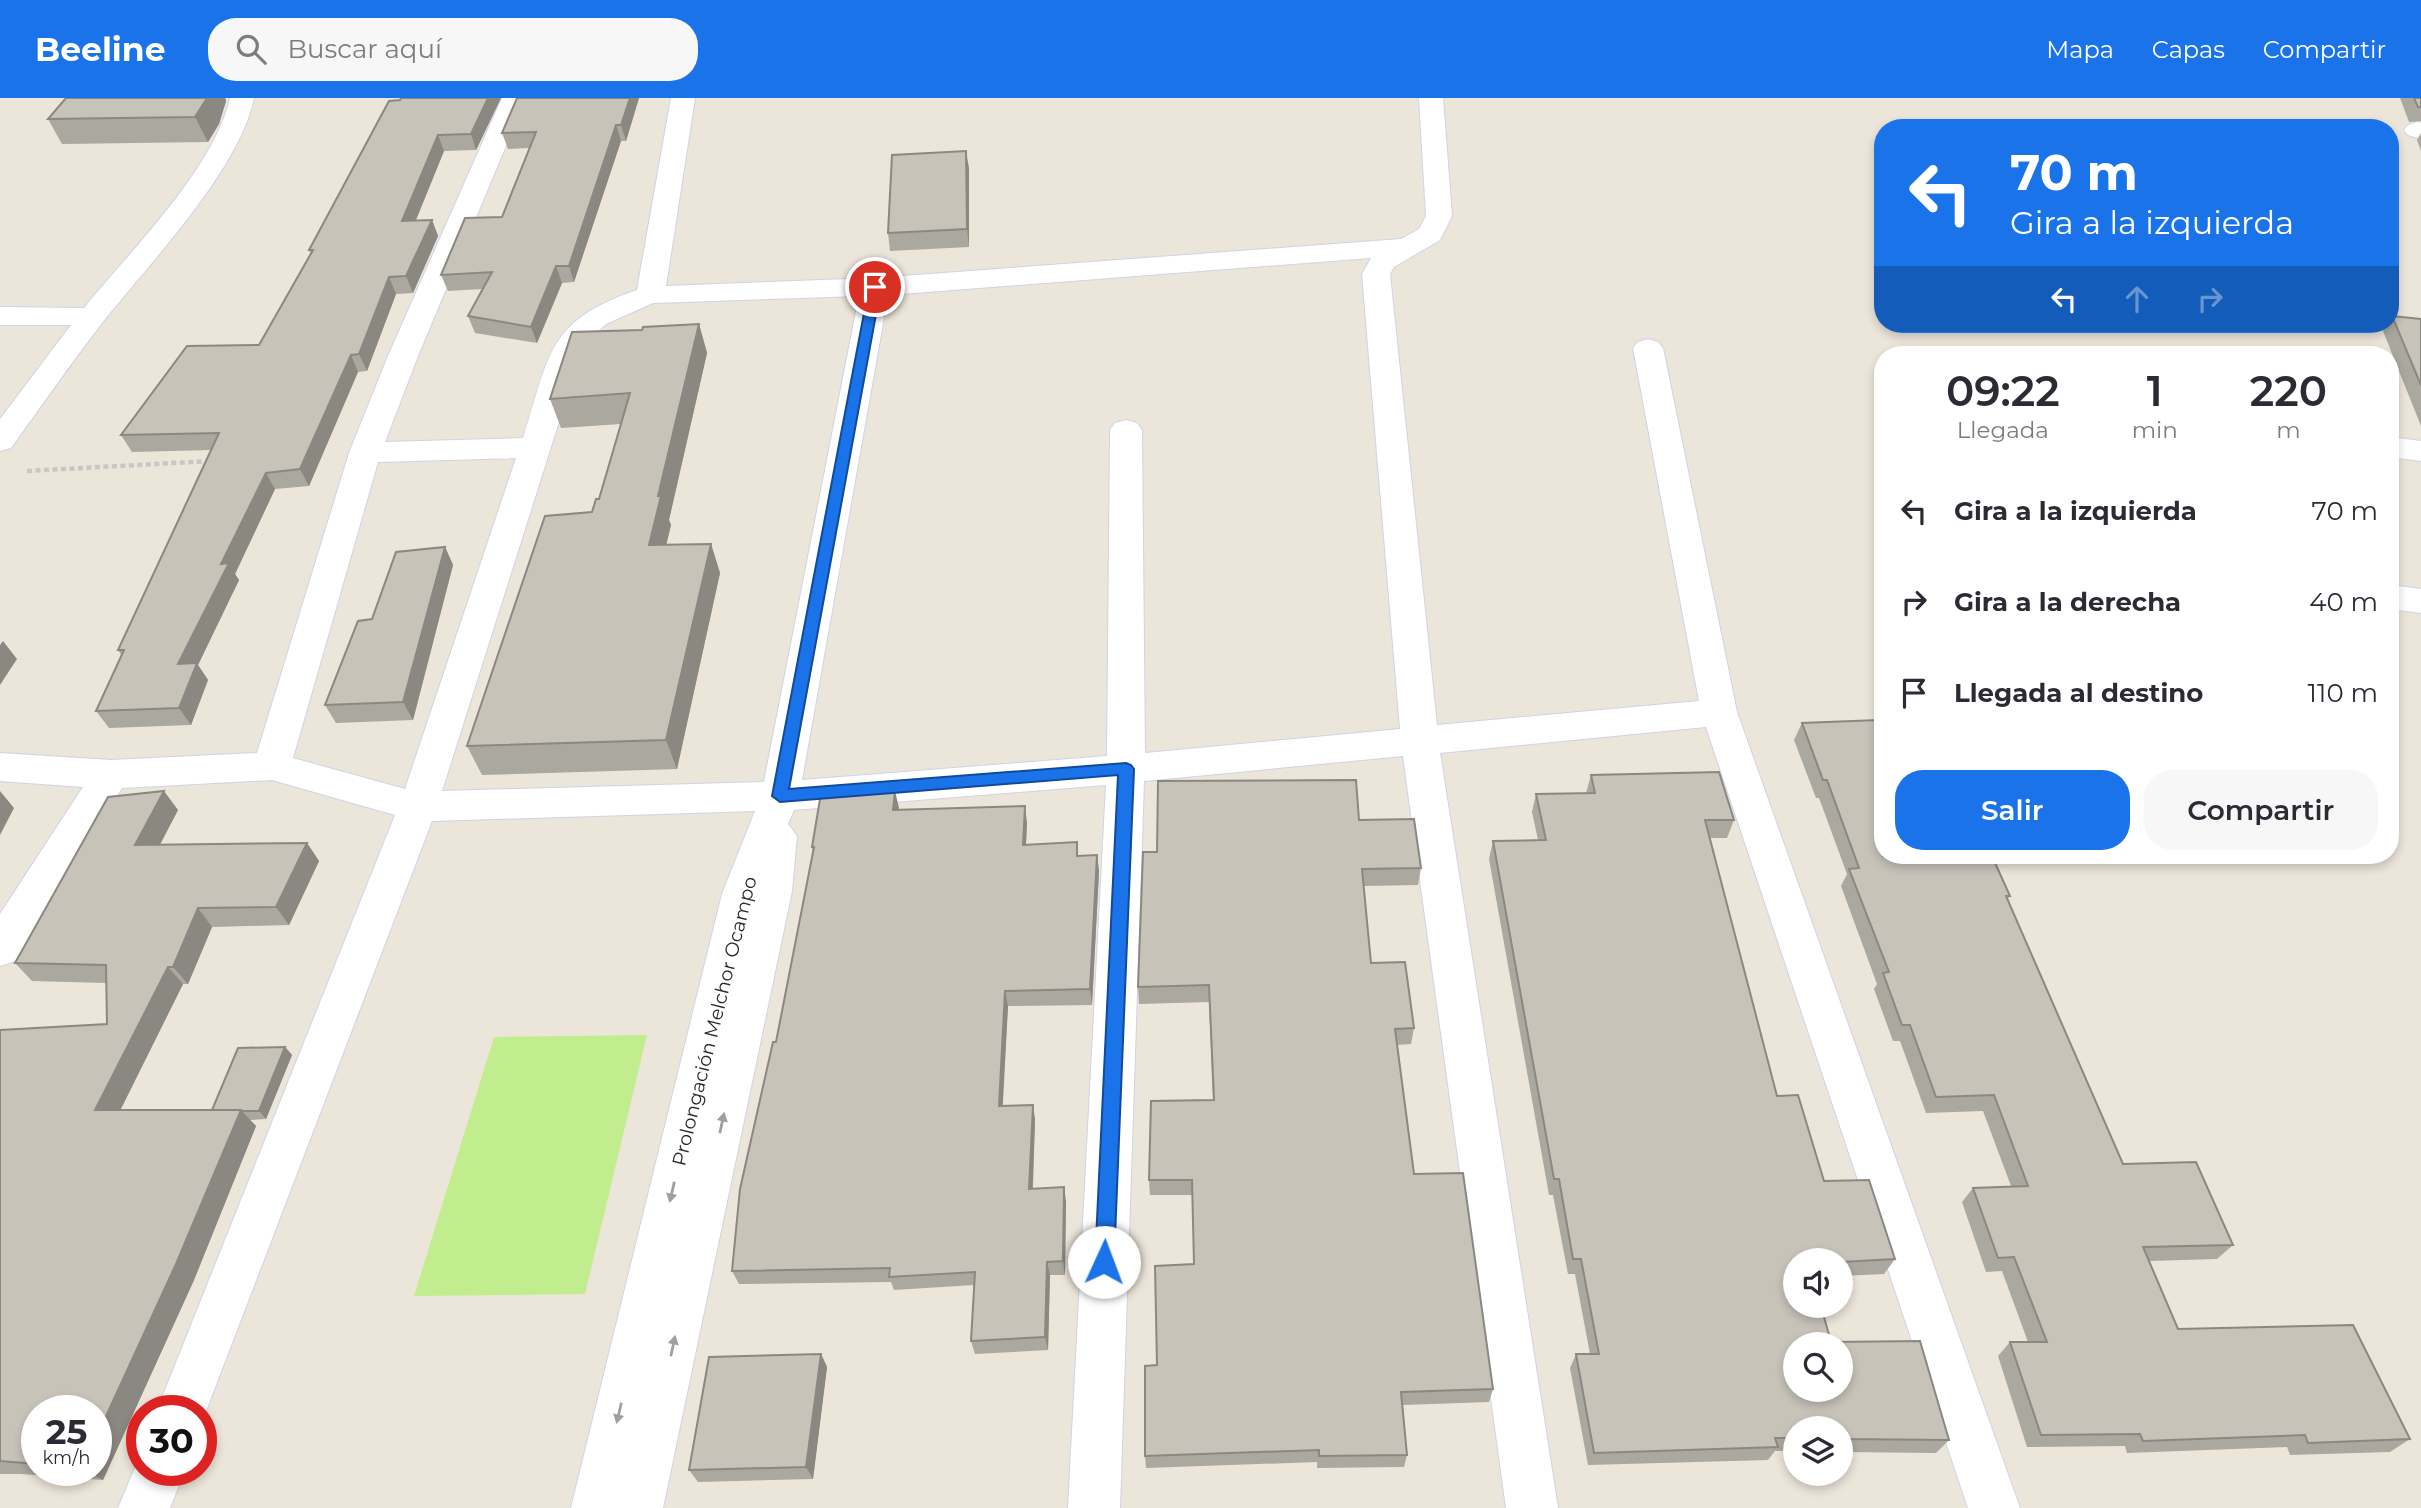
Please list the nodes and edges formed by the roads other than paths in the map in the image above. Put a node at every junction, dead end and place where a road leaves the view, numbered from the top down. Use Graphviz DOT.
graph roads {
  1 [pos="242,98"];
  2 [pos="514,98"];
  3 [pos="683,98"];
  4 [pos="1431,98"];
  5 [pos="1407,247"];
  6 [pos="875,287"];
  7 [pos="650,295"];
  8 [pos="0,316"];
  9 [pos="92,317"];
  10 [pos="1648,348"];
  11 [pos="1126,430"];
  12 [pos="0,441"];
  13 [pos="535,447"];
  14 [pos="2399,448"];
  15 [pos="2421,451"];
  16 [pos="365,453"];
  17 [pos="2399,598"];
  18 [pos="2421,601"];
  19 [pos="1719,712"];
  20 [pos="1420,741"];
  21 [pos="272,766"];
  22 [pos="0,767"];
  23 [pos="1126,769"];
  24 [pos="111,774"];
  25 [pos="780,796"];
  26 [pos="418,807"];
  27 [pos="0,949"];
  28 [pos="188,1395"];
  29 [pos="153,1486"];
  30 [pos="144,1508"];
  31 [pos="597,1508"];
  32 [pos="637,1508"];
  33 [pos="1094,1508"];
  34 [pos="1532,1508"];
  35 [pos="1994,1508"];
  1 -- 9 [label="street"];
  2 -- 16 [label="street"];
  3 -- 7 [label="street"];
  4 -- 5 [label="street"];
  5 -- 6 [label="street"];
  5 -- 20 [label="street"];
  6 -- 7 [label="street"];
  6 -- 25 [label="street, Prolongación Melchor Ocampo"];
  7 -- 13 [label="street"];
  8 -- 9 [label="street"];
  9 -- 12 [label="street"];
  10 -- 19 [label="street"];
  11 -- 23 [label="street"];
  13 -- 16 [label="street"];
  13 -- 26 [label="street"];
  14 -- 15 [label="street"];
  16 -- 21 [label="street"];
  17 -- 18 [label="street"];
  19 -- 20 [label="street"];
  19 -- 35 [label="street"];
  20 -- 23 [label="street"];
  20 -- 34 [label="street"];
  21 -- 24 [label="street"];
  21 -- 26 [label="street"];
  22 -- 24 [label="street"];
  23 -- 25 [label="street"];
  23 -- 33 [label="street"];
  24 -- 27 [label="street"];
  25 -- 26 [label="street"];
  25 -- 31 [label="street, Prolongación Melchor Ocampo, one-way"];
  32 -- 25 [label="street, one-way"];
  26 -- 28 [label="street"];
  29 -- 30 [label="street"];
}
